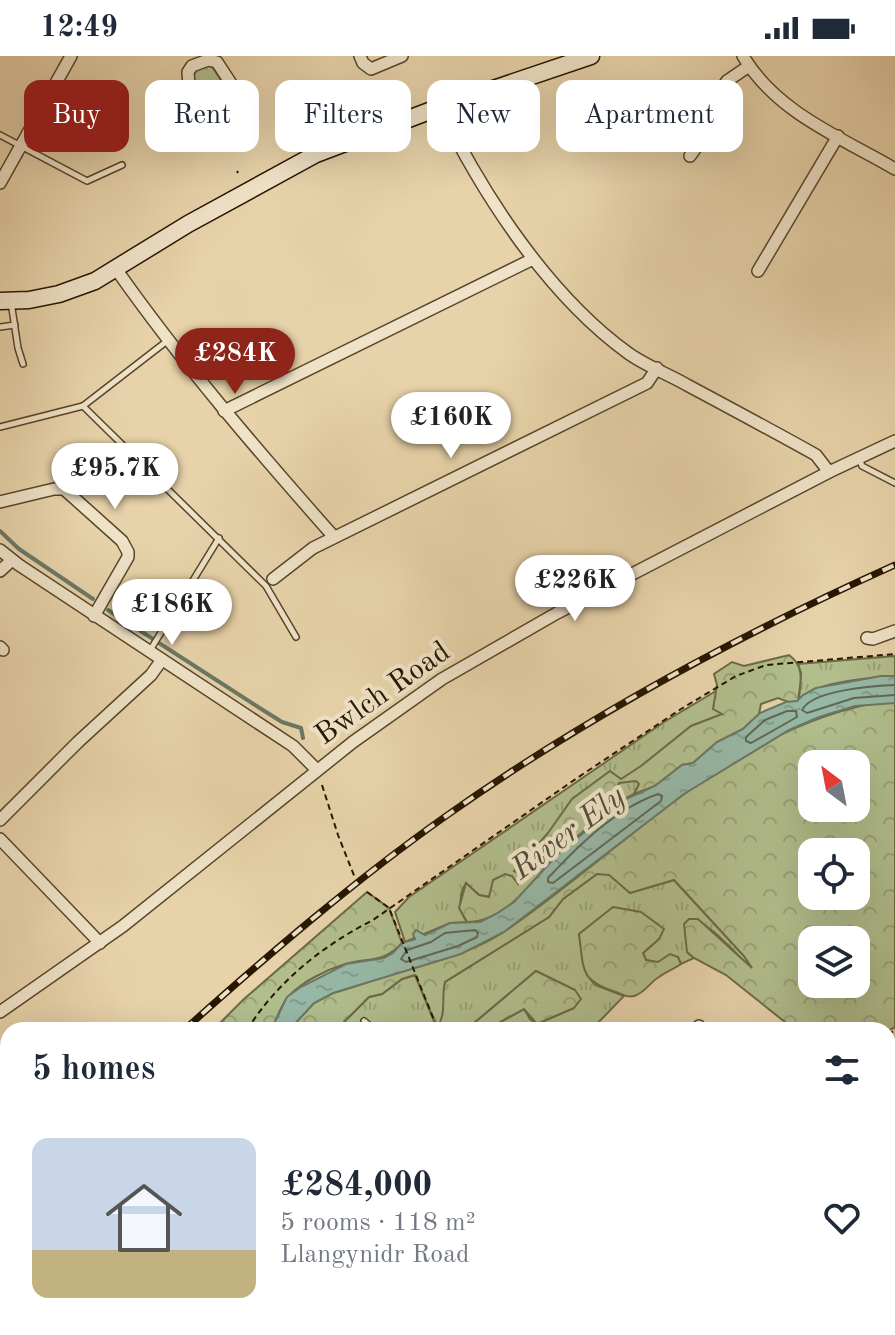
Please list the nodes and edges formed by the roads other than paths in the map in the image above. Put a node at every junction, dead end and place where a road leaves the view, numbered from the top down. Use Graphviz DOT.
graph roads {
  1 [pos="71,56"];
  2 [pos="360,56"];
  3 [pos="402,56"];
  4 [pos="591,56"];
  5 [pos="200,59"];
  6 [pos="571,59"];
  7 [pos="746,61"];
  8 [pos="514,80"];
  9 [pos="427,112"];
  10 [pos="0,135"];
  11 [pos="838,136"];
  12 [pos="21,145"];
  13 [pos="462,152"];
  14 [pos="690,156"];
  15 [pos="122,165"];
  16 [pos="895,169"];
  17 [pos="0,183"];
  18 [pos="533,259"];
  19 [pos="116,269"];
  20 [pos="758,271"];
  21 [pos="6,301"];
  22 [pos="15,325"];
  23 [pos="0,327"];
  24 [pos="167,341"];
  25 [pos="23,364"];
  26 [pos="657,368"];
  27 [pos="83,406"];
  28 [pos="224,411"];
  29 [pos="0,427"];
  30 [pos="895,441"];
  31 [pos="858,458"];
  32 [pos="829,472"];
  33 [pos="895,483"];
  34 [pos="0,502"];
  35 [pos="334,537"];
  36 [pos="219,538"];
  37 [pos="0,550"];
  38 [pos="12,560"];
  39 [pos="0,571"];
  40 [pos="269,583"];
  41 [pos="94,616"];
  42 [pos="895,631"];
  43 [pos="296,637"];
  44 [pos="867,638"];
  45 [pos="149,653"];
  46 [pos="161,661"];
  47 [pos="317,770"];
  48 [pos="0,820"];
  49 [pos="0,839"];
  50 [pos="100,943"];
  51 [pos="0,1012"];
  1 -- 12 [label="street"];
  2 -- 3 [label="street"];
  4 -- 6 [label="street"];
  5 -- 5 [label="street"];
  6 -- 8 [label="street"];
  7 -- 11 [label="street"];
  7 -- 14 [label="street"];
  9 -- 19 [label="street"];
  10 -- 12 [label="lane"];
  11 -- 16 [label="street"];
  11 -- 20 [label="street"];
  12 -- 15 [label="lane"];
  12 -- 17 [label="street"];
  13 -- 18 [label="street"];
  18 -- 26 [label="street"];
  18 -- 28 [label="street"];
  19 -- 21 [label="street"];
  19 -- 24 [label="street"];
  21 -- 22 [label="lane"];
  22 -- 23 [label="lane"];
  22 -- 25 [label="lane"];
  24 -- 27 [label="lane"];
  24 -- 28 [label="street"];
  26 -- 32 [label="street"];
  26 -- 35 [label="street"];
  27 -- 29 [label="lane"];
  27 -- 36 [label="lane"];
  28 -- 35 [label="street"];
  30 -- 31 [label="street, Bwlch Road"];
  31 -- 32 [label="street, Bwlch Road"];
  31 -- 33 [label="lane"];
  32 -- 47 [label="street, Bwlch Road"];
  34 -- 41 [label="street"];
  35 -- 40 [label="street"];
  36 -- 40 [label="lane"];
  36 -- 45 [label="lane"];
  37 -- 38 [label="street"];
  38 -- 39 [label="street"];
  38 -- 41 [label="street"];
  40 -- 43 [label="lane"];
  41 -- 45 [label="street"];
  42 -- 44 [label="street"];
  45 -- 46 [label="street"];
  46 -- 47 [label="street"];
  46 -- 48 [label="street"];
  47 -- 50 [label="street, Bwlch Road"];
  49 -- 50 [label="street"];
  50 -- 51 [label="street, Bwlch Road"];
}
